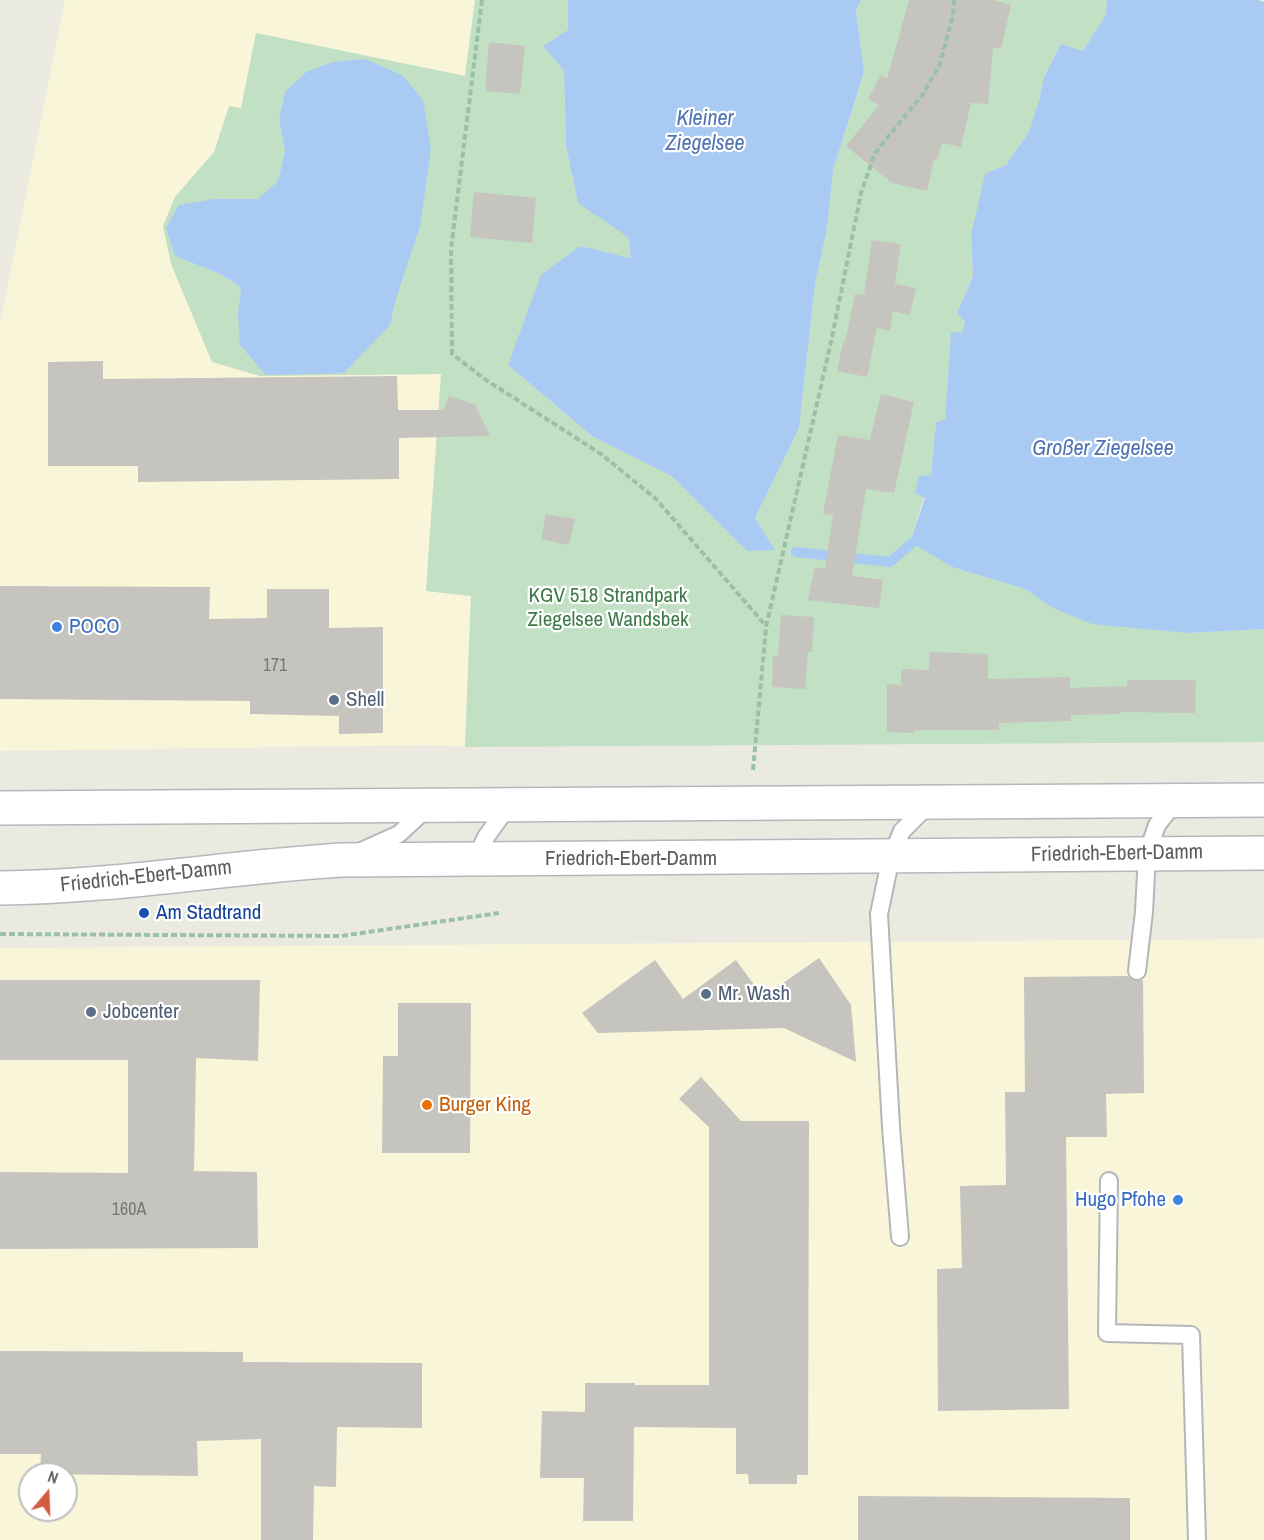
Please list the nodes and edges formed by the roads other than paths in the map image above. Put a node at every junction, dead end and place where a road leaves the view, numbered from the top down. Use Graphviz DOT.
graph roads {
  1 [pos="1264,800"];
  2 [pos="1176,801"];
  3 [pos="930,802"];
  4 [pos="509,805"];
  5 [pos="429,806"];
  6 [pos="0,808"];
  7 [pos="1264,853"];
  8 [pos="1147,854"];
  9 [pos="891,857"];
  10 [pos="342,860"];
  11 [pos="475,860"];
  12 [pos="0,888"];
  13 [pos="1137,971"];
  14 [pos="1109,1181"];
  15 [pos="900,1237"];
  16 [pos="1197,1540"];
  1 -- 2 [label="main road"];
  2 -- 3 [label="main road"];
  2 -- 8 [label="lane"];
  3 -- 4 [label="main road"];
  3 -- 9 [label="lane"];
  4 -- 5 [label="main road"];
  4 -- 11 [label="lane"];
  5 -- 6 [label="main road"];
  5 -- 10 [label="lane"];
  7 -- 8 [label="main road, Friedrich-Ebert-Damm"];
  8 -- 9 [label="main road, Friedrich-Ebert-Damm"];
  8 -- 13 [label="lane"];
  9 -- 11 [label="main road, Friedrich-Ebert-Damm"];
  9 -- 15 [label="lane"];
  10 -- 11 [label="main road, Friedrich-Ebert-Damm"];
  10 -- 12 [label="main road, Friedrich-Ebert-Damm"];
  14 -- 16 [label="lane"];
}
